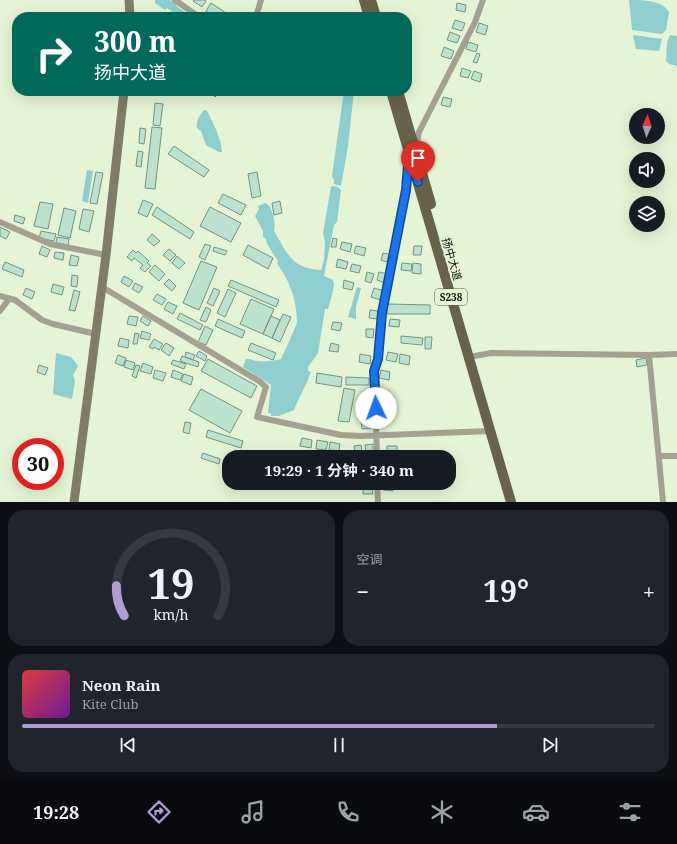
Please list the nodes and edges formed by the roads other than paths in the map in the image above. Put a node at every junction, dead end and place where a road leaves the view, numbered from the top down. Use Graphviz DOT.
graph roads {
  1 [pos="129,0"];
  2 [pos="175,0"];
  3 [pos="261,0"];
  4 [pos="364,0"];
  5 [pos="371,0"];
  6 [pos="483,0"];
  7 [pos="130,12"];
  8 [pos="191,12"];
  9 [pos="257,12"];
  10 [pos="368,12"];
  11 [pos="375,12"];
  12 [pos="123,96"];
  13 [pos="393,96"];
  14 [pos="399,96"];
  15 [pos="412,152"];
  16 [pos="0,222"];
  17 [pos="106,256"];
  18 [pos="102,287"];
  19 [pos="0,296"];
  20 [pos="9,299"];
  21 [pos="0,311"];
  22 [pos="96,334"];
  23 [pos="677,354"];
  24 [pos="649,355"];
  25 [pos="472,356"];
  26 [pos="494,430"];
  27 [pos="377,436"];
  28 [pos="377,450"];
  29 [pos="659,456"];
  30 [pos="677,456"];
  31 [pos="377,490"];
  32 [pos="74,502"];
  33 [pos="378,502"];
  34 [pos="511,502"];
  35 [pos="518,502"];
  36 [pos="664,502"];
  1 -- 7 [label="main road"];
  2 -- 8 [label="street"];
  3 -- 9 [label="street"];
  4 -- 10 [label="main road"];
  5 -- 11 [label="main road"];
  6 -- 15 [label="street"];
  12 -- 17 [label="main road"];
  13 -- 15 [label="main road, 扬中大道 / S238"];
  14 -- 15 [label="main road, 扬中大道 / S238"];
  15 -- 25 [label="main road, 扬中大道 / S238"];
  15 -- 27 [label="street"];
  16 -- 17 [label="street"];
  17 -- 18 [label="main road"];
  18 -- 22 [label="main road"];
  18 -- 27 [label="street"];
  19 -- 20 [label="street"];
  20 -- 21 [label="street"];
  20 -- 22 [label="street"];
  22 -- 32 [label="main road"];
  23 -- 24 [label="street"];
  24 -- 25 [label="street"];
  24 -- 29 [label="street"];
  25 -- 26 [label="main road, 扬中大道 / S238"];
  26 -- 27 [label="street"];
  26 -- 34 [label="main road, 扬中大道 / S238"];
  26 -- 35 [label="main road, 扬中大道 / S238"];
  27 -- 28 [label="street"];
  29 -- 30 [label="street"];
  29 -- 36 [label="street"];
  31 -- 33 [label="street"];
}
